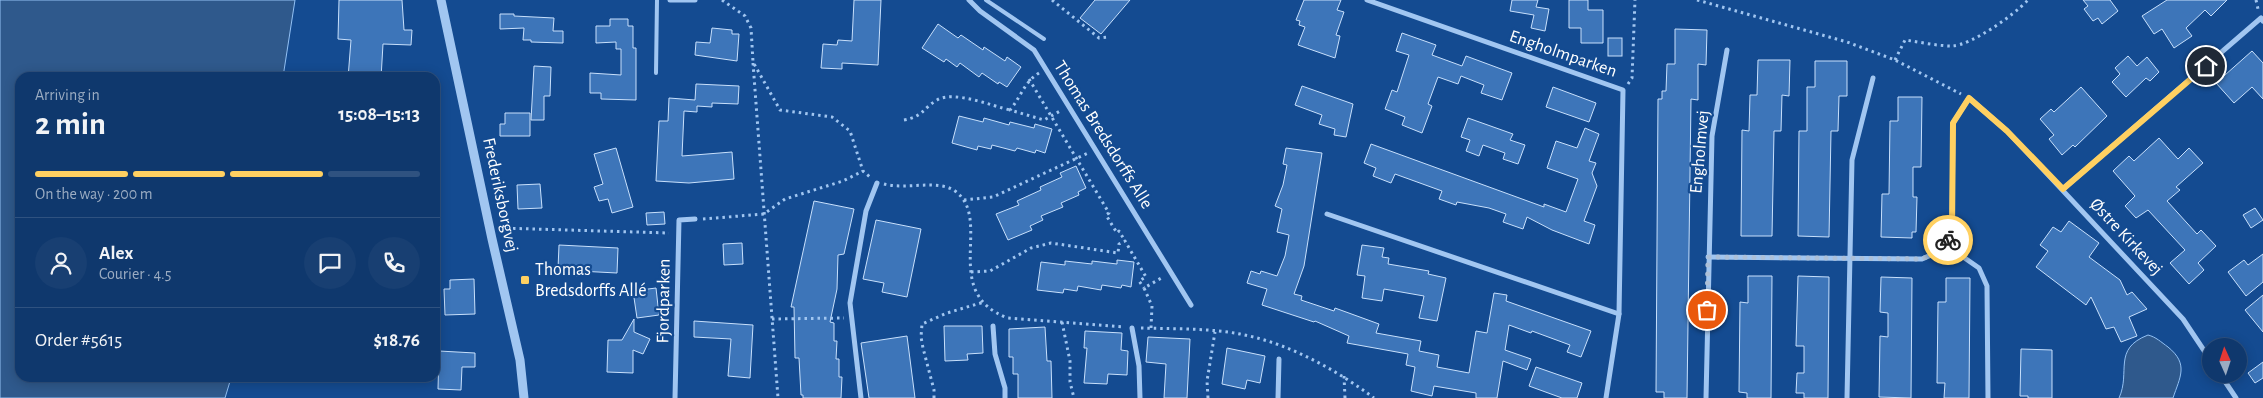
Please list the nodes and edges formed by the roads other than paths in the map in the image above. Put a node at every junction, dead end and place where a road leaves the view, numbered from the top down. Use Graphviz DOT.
graph roads {
  1 [pos="441,0"];
  2 [pos="657,0"];
  3 [pos="670,0"];
  4 [pos="695,0"];
  5 [pos="969,0"];
  6 [pos="986,0"];
  7 [pos="1367,0"];
  8 [pos="2263,21"];
  9 [pos="1044,39"];
  10 [pos="1727,50"];
  11 [pos="656,73"];
  12 [pos="1873,78"];
  13 [pos="877,182"];
  14 [pos="2063,189"];
  15 [pos="1327,214"];
  16 [pos="695,219"];
  17 [pos="1946,245"];
  18 [pos="1708,257"];
  19 [pos="1851,259"];
  20 [pos="1191,305"];
  21 [pos="1619,314"];
  22 [pos="993,326"];
  23 [pos="1132,328"];
  24 [pos="2202,348"];
  25 [pos="1279,359"];
  26 [pos="2226,383"];
  27 [pos="524,398"];
  28 [pos="675,398"];
  29 [pos="861,398"];
  30 [pos="1005,398"];
  31 [pos="1140,398"];
  32 [pos="1278,398"];
  33 [pos="1606,398"];
  34 [pos="1706,398"];
  35 [pos="1847,398"];
  36 [pos="1988,398"];
  37 [pos="2236,398"];
  1 -- 27 [label="street, Frederiksborgvej"];
  2 -- 11 [label="lane"];
  3 -- 4 [label="street"];
  5 -- 20 [label="street, Thomas Bredsdorffs Alle"];
  6 -- 9 [label="lane"];
  7 -- 21 [label="street, Engholmparken"];
  8 -- 14 [label="street"];
  10 -- 18 [label="street, Engholmvej"];
  12 -- 19 [label="street"];
  13 -- 29 [label="street"];
  14 -- 17 [label="street, Østre Kirkevej"];
  14 -- 24 [label="street, Østre Kirkevej"];
  15 -- 21 [label="street"];
  16 -- 28 [label="street, Fjordparken"];
  17 -- 19 [label="street"];
  17 -- 36 [label="street"];
  18 -- 19 [label="street"];
  18 -- 34 [label="street, Engholmvej"];
  19 -- 35 [label="street"];
  21 -- 33 [label="street, Engholmparken"];
  22 -- 30 [label="street"];
  23 -- 31 [label="street"];
  25 -- 32 [label="street"];
  26 -- 37 [label="street"];
}
